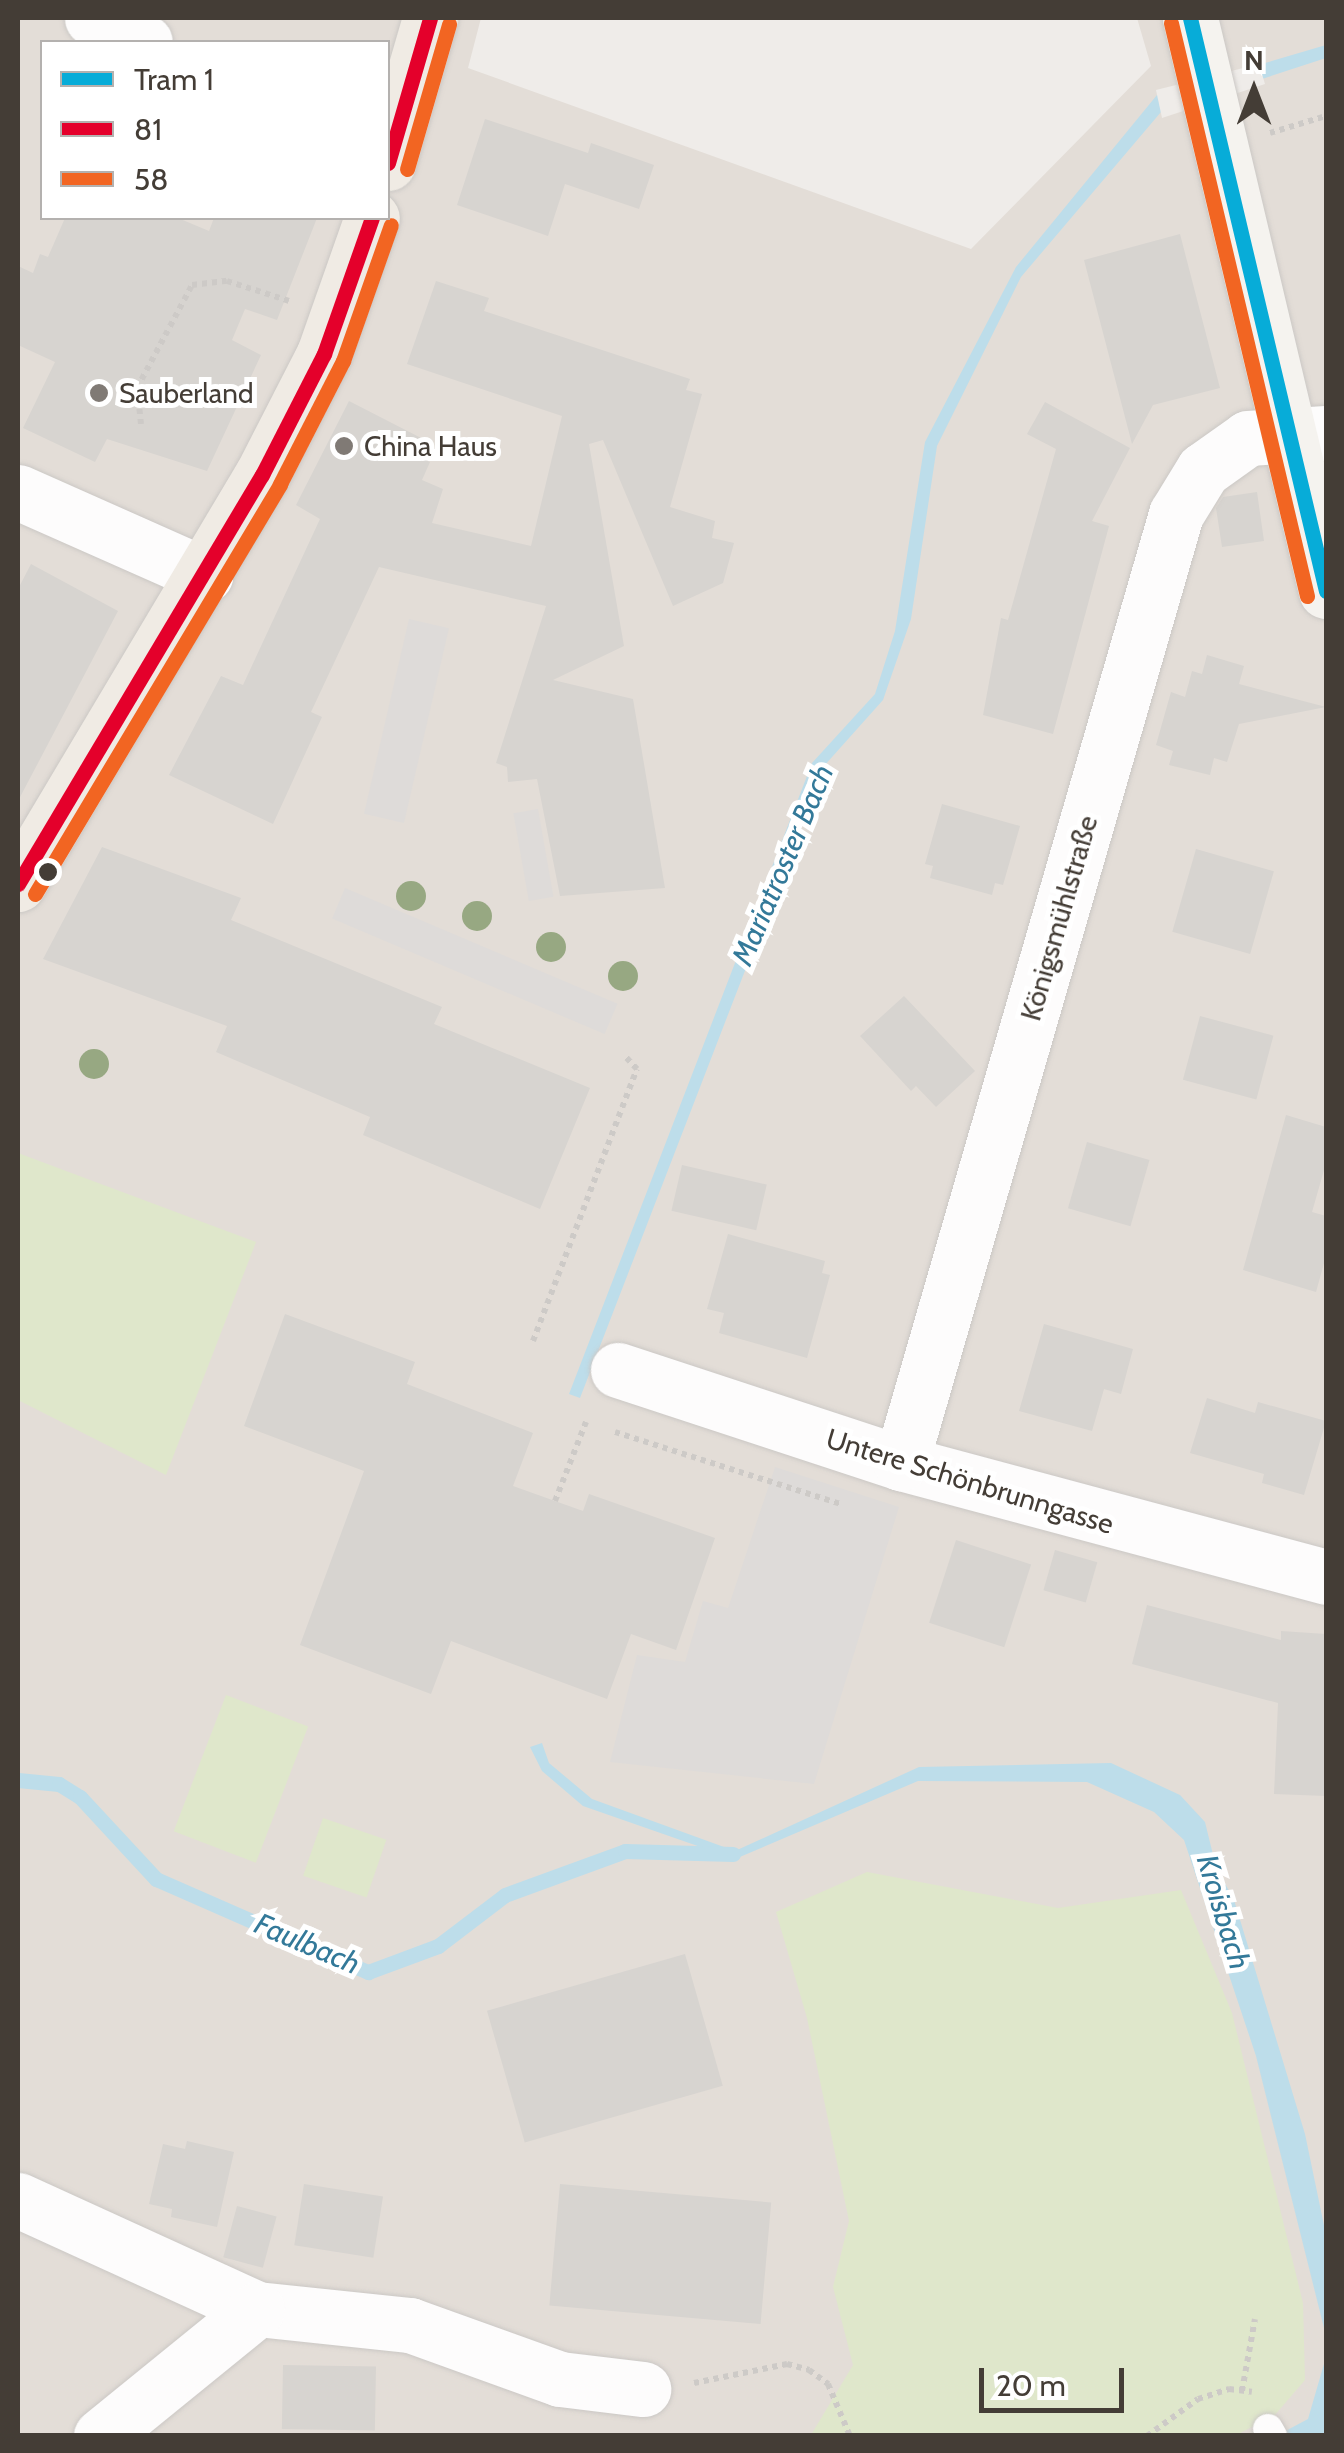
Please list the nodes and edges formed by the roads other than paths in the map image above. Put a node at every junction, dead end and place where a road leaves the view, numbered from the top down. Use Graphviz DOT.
graph roads {
  1 [pos="92,18"];
  2 [pos="430,18"];
  3 [pos="141,40"];
  4 [pos="1196,40"];
  5 [pos="390,152"];
  6 [pos="371,220"];
  7 [pos="1307,433"];
  8 [pos="18,492"];
  9 [pos="205,575"];
  10 [pos="1326,590"];
  11 [pos="18,884"];
  12 [pos="618,1370"];
  13 [pos="901,1463"];
  14 [pos="1326,1577"];
  15 [pos="18,2200"];
  16 [pos="257,2310"];
  17 [pos="643,2389"];
  18 [pos="102,2436"];
  1 -- 3 [label="street"];
  2 -- 5 [label="main road"];
  4 -- 7 [label="main road"];
  6 -- 9 [label="main road"];
  7 -- 10 [label="main road"];
  7 -- 13 [label="street, Königsmühlstraße"];
  8 -- 9 [label="street"];
  9 -- 11 [label="main road"];
  12 -- 13 [label="street, Untere Schönbrunngasse"];
  13 -- 14 [label="street, Untere Schönbrunngasse"];
  15 -- 16 [label="street"];
  16 -- 17 [label="street"];
  16 -- 18 [label="street"];
}
